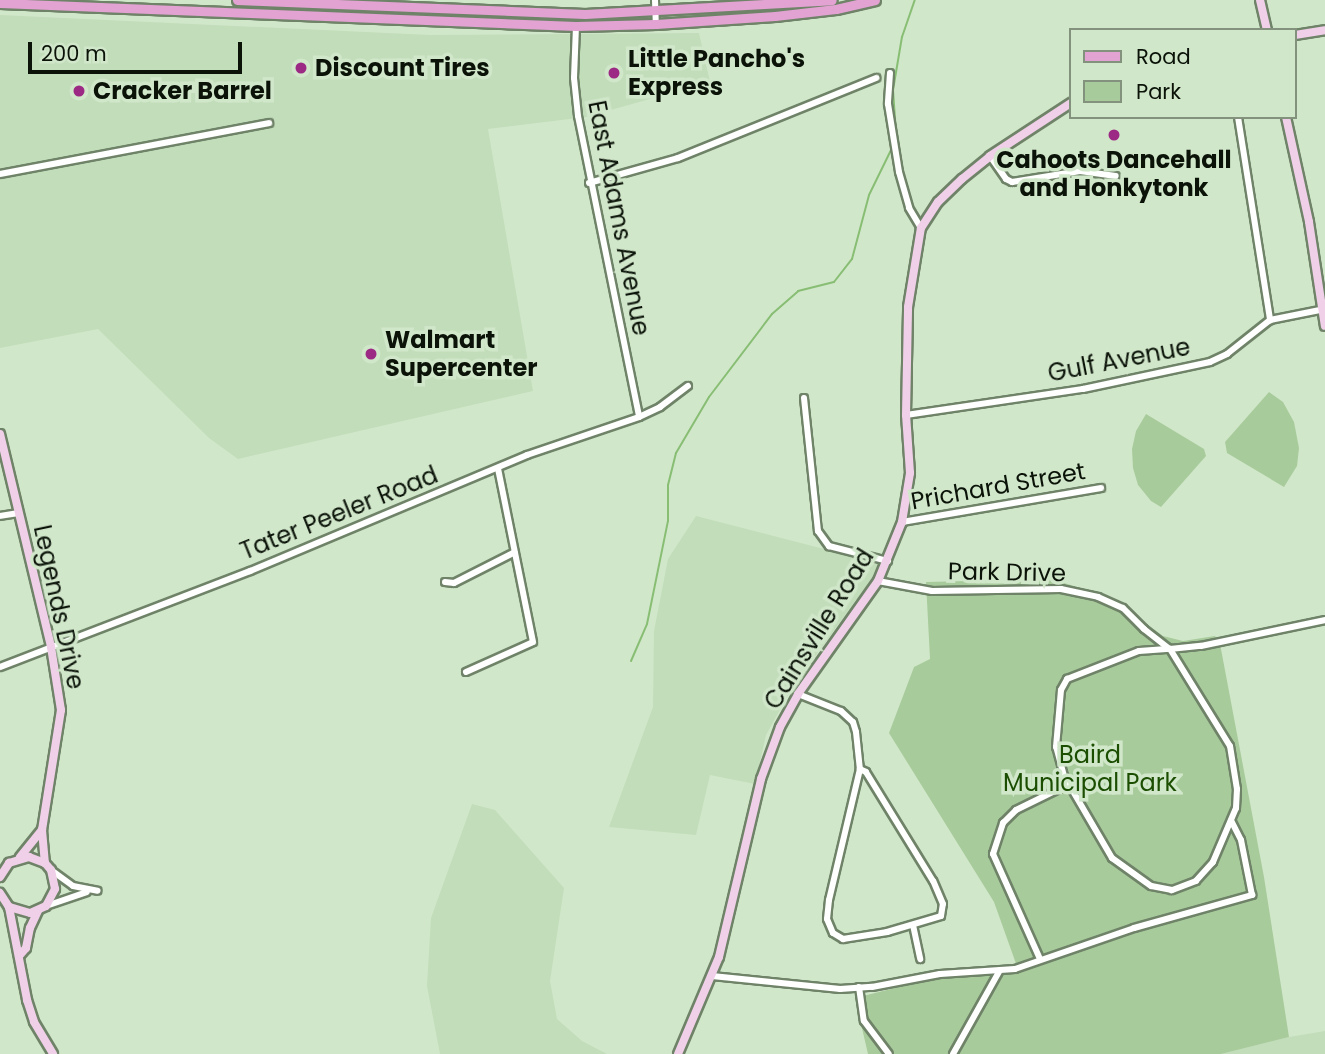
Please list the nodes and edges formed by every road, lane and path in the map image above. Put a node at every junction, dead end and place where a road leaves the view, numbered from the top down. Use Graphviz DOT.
graph roads {
  1 [pos="237,0"];
  2 [pos="655,0"];
  3 [pos="832,0"];
  4 [pos="842,0"];
  5 [pos="875,0"];
  6 [pos="1260,0"];
  7 [pos="858,2"];
  8 [pos="0,3"];
  9 [pos="655,11"];
  10 [pos="656,24"];
  11 [pos="576,26"];
  12 [pos="1267,28"];
  13 [pos="1325,30"];
  14 [pos="1297,35"];
  15 [pos="890,74"];
  16 [pos="876,78"];
  17 [pos="1070,104"];
  18 [pos="1238,119"];
  19 [pos="1286,119"];
  20 [pos="269,122"];
  21 [pos="990,156"];
  22 [pos="0,174"];
  23 [pos="1116,176"];
  24 [pos="589,183"];
  25 [pos="921,228"];
  26 [pos="1323,309"];
  27 [pos="1270,320"];
  28 [pos="1325,326"];
  29 [pos="688,386"];
  30 [pos="804,398"];
  31 [pos="906,415"];
  32 [pos="639,417"];
  33 [pos="0,434"];
  34 [pos="498,469"];
  35 [pos="1101,488"];
  36 [pos="19,513"];
  37 [pos="0,516"];
  38 [pos="902,522"];
  39 [pos="515,552"];
  40 [pos="888,561"];
  41 [pos="878,581"];
  42 [pos="445,582"];
  43 [pos="1325,620"];
  44 [pos="51,647"];
  45 [pos="1170,649"];
  46 [pos="0,667"];
  47 [pos="466,672"];
  48 [pos="798,694"];
  49 [pos="860,769"];
  50 [pos="1069,784"];
  51 [pos="1231,820"];
  52 [pos="42,828"];
  53 [pos="20,857"];
  54 [pos="9,863"];
  55 [pos="0,867"];
  56 [pos="48,867"];
  57 [pos="0,877"];
  58 [pos="3,899"];
  59 [pos="42,908"];
  60 [pos="913,925"];
  61 [pos="20,955"];
  62 [pos="920,959"];
  63 [pos="1040,959"];
  64 [pos="1000,970"];
  65 [pos="712,976"];
  66 [pos="859,987"];
  67 [pos="53,1054"];
  68 [pos="678,1054"];
  69 [pos="889,1054"];
  70 [pos="953,1054"];
  1 -- 9 [label="main road"];
  2 -- 9 [label="street"];
  3 -- 9 [label="main road"];
  4 -- 7 [label="main road"];
  5 -- 7 [label="main road"];
  6 -- 12 [label="main road"];
  7 -- 10 [label="main road"];
  8 -- 11 [label="main road"];
  9 -- 10 [label="street"];
  10 -- 11 [label="main road"];
  11 -- 24 [label="street, East Adams Avenue"];
  13 -- 14 [label="main road"];
  15 -- 25 [label="street"];
  16 -- 24 [label="street"];
  17 -- 21 [label="main road, Cainsville Road"];
  18 -- 27 [label="street"];
  19 -- 26 [label="main road"];
  20 -- 22 [label="street"];
  21 -- 23 [label="street"];
  21 -- 25 [label="main road, Cainsville Road"];
  24 -- 32 [label="street, East Adams Avenue"];
  25 -- 31 [label="main road, Cainsville Road"];
  26 -- 27 [label="street, Gulf Avenue"];
  26 -- 28 [label="main road"];
  27 -- 31 [label="street, Gulf Avenue"];
  29 -- 32 [label="street, Tater Peeler Road"];
  30 -- 40 [label="street"];
  31 -- 38 [label="main road, Cainsville Road"];
  32 -- 34 [label="street, Tater Peeler Road"];
  33 -- 36 [label="main road, Legends Drive"];
  34 -- 39 [label="street"];
  34 -- 44 [label="street, Tater Peeler Road"];
  35 -- 38 [label="street, Prichard Street"];
  36 -- 37 [label="street"];
  36 -- 44 [label="main road, Legends Drive"];
  38 -- 40 [label="main road, Cainsville Road"];
  39 -- 42 [label="street"];
  39 -- 47 [label="street"];
  40 -- 41 [label="main road, Cainsville Road"];
  41 -- 45 [label="street, Park Drive"];
  41 -- 48 [label="main road, Cainsville Road"];
  43 -- 45 [label="street"];
  44 -- 46 [label="street, Tater Peeler Road"];
  44 -- 52 [label="main road, Legends Drive"];
  45 -- 50 [label="street"];
  45 -- 51 [label="street"];
  48 -- 49 [label="street"];
  48 -- 65 [label="main road, Cainsville Road"];
  49 -- 60 [label="street"];
  49 -- 60 [label="street"];
  50 -- 51 [label="street"];
  50 -- 63 [label="street"];
  51 -- 63 [label="street"];
  52 -- 53 [label="main road, Legends Drive"];
  52 -- 56 [label="main road, Legends Drive"];
  53 -- 54 [label="main road, Legends Drive"];
  53 -- 56 [label="main road"];
  54 -- 55 [label="street"];
  54 -- 57 [label="main road, Legends Drive"];
  56 -- 59 [label="main road, Legends Drive"];
  56 -- 59 [label="street"];
  58 -- 59 [label="main road, Legends Drive"];
  58 -- 61 [label="main road, Legends Drive"];
  59 -- 61 [label="main road, Legends Drive"];
  60 -- 62 [label="street"];
  61 -- 67 [label="main road, Legends Drive"];
  63 -- 64 [label="street"];
  64 -- 66 [label="street"];
  64 -- 70 [label="street"];
  65 -- 66 [label="street"];
  65 -- 68 [label="main road, Cainsville Road"];
  66 -- 69 [label="street"];
}
